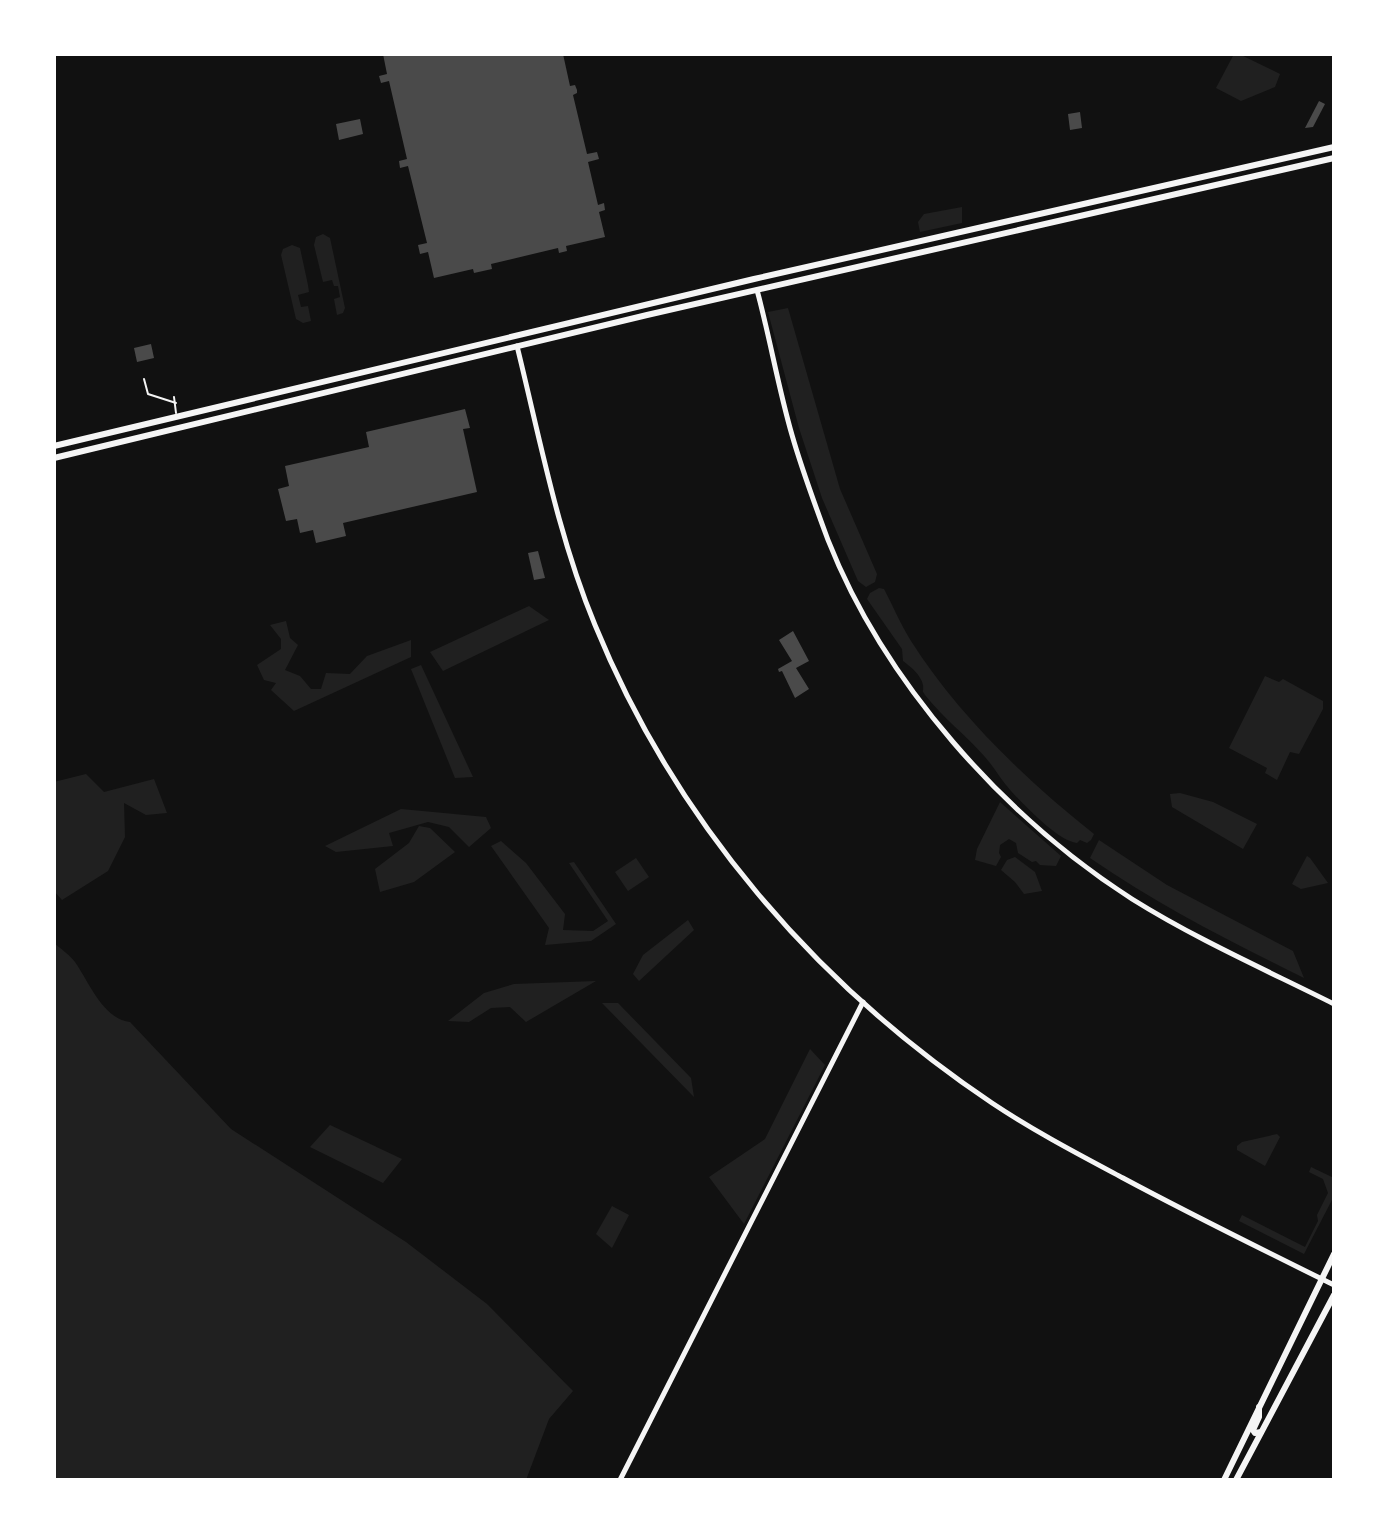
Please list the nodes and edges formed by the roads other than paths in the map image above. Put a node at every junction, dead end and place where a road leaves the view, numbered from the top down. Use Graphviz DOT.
graph roads {
  1 [pos="1334,140"];
  2 [pos="1331,147"];
  3 [pos="1333,157"];
  4 [pos="1056,211"];
  5 [pos="1059,221"];
  6 [pos="794,270"];
  7 [pos="754,279"];
  8 [pos="797,281"];
  9 [pos="757,290"];
  10 [pos="514,337"];
  11 [pos="517,346"];
  12 [pos="144,379"];
  13 [pos="305,387"];
  14 [pos="174,397"];
  15 [pos="308,397"];
  16 [pos="176,403"];
  17 [pos="177,417"];
  18 [pos="180,427"];
  19 [pos="54,446"];
  20 [pos="54,458"];
  21 [pos="863,1002"];
  22 [pos="1334,1004"];
  23 [pos="1334,1254"];
  24 [pos="1321,1279"];
  25 [pos="1334,1285"];
  26 [pos="1334,1295"];
  27 [pos="1259,1405"];
  28 [pos="1261,1432"];
  29 [pos="620,1480"];
  30 [pos="1224,1480"];
  31 [pos="1236,1480"];
  1 -- 2 [label="main road"];
  2 -- 3 [label="main road"];
  2 -- 4 [label="main road"];
  3 -- 5 [label="main road"];
  4 -- 5 [label="main road"];
  4 -- 6 [label="main road"];
  5 -- 8 [label="main road"];
  6 -- 7 [label="main road"];
  6 -- 8 [label="main road"];
  7 -- 9 [label="main road"];
  7 -- 10 [label="main road"];
  8 -- 9 [label="main road"];
  9 -- 11 [label="main road"];
  9 -- 22 [label="street"];
  10 -- 11 [label="main road"];
  10 -- 13 [label="main road"];
  11 -- 15 [label="main road"];
  11 -- 21 [label="street"];
  12 -- 16 [label="lane"];
  13 -- 15 [label="main road"];
  13 -- 17 [label="main road"];
  14 -- 16 [label="lane"];
  15 -- 18 [label="main road"];
  16 -- 17 [label="lane"];
  17 -- 18 [label="main road"];
  17 -- 19 [label="main road"];
  18 -- 20 [label="main road"];
  21 -- 24 [label="street"];
  21 -- 29 [label="street"];
  23 -- 24 [label="main road"];
  24 -- 25 [label="street"];
  24 -- 27 [label="main road"];
  26 -- 28 [label="main road"];
  27 -- 28 [label="main road"];
  27 -- 30 [label="main road"];
  28 -- 31 [label="main road"];
}
